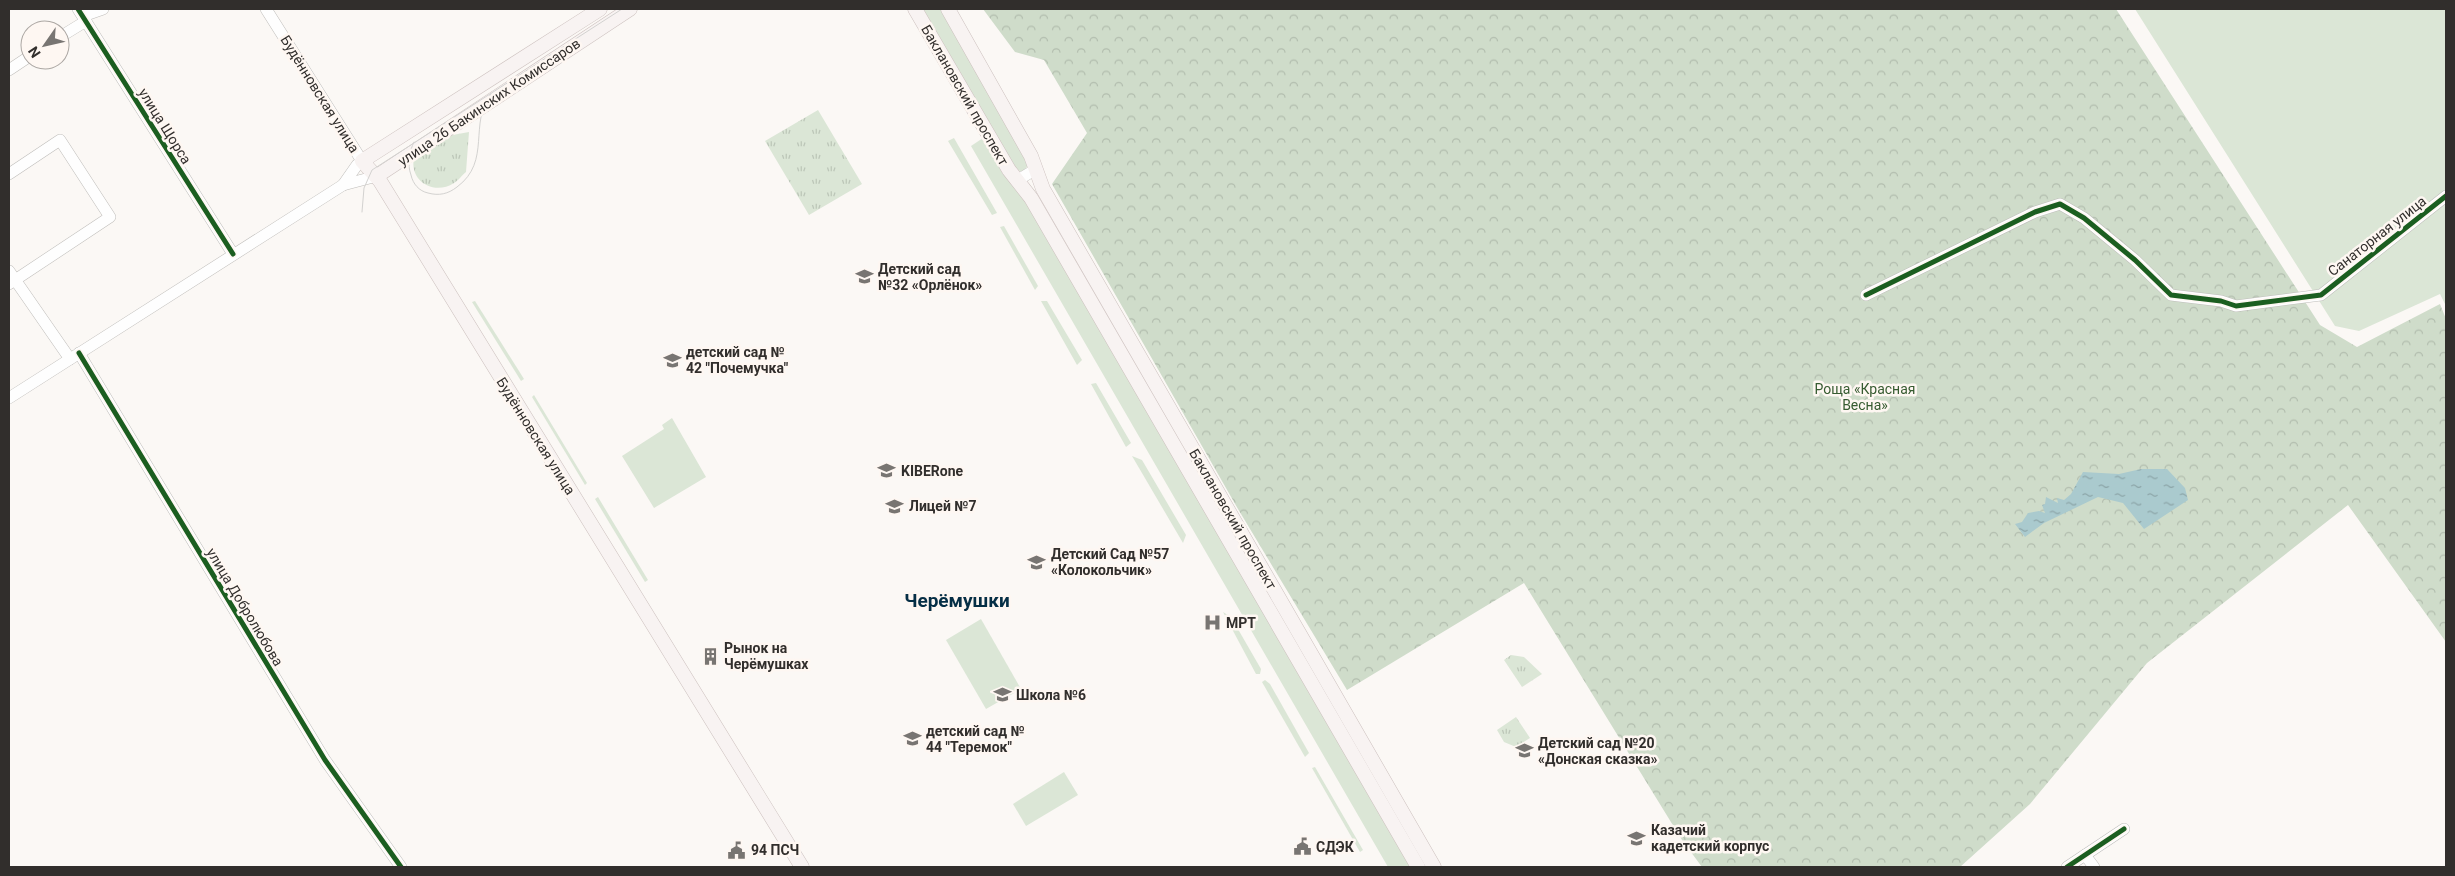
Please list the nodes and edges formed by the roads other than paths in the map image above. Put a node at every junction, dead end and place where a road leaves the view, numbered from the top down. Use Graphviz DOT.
graph roads {
  1 [pos="103,9"];
  2 [pos="266,9"];
  3 [pos="600,9"];
  4 [pos="630,9"];
  5 [pos="915,9"];
  6 [pos="948,9"];
  7 [pos="82,15"];
  8 [pos="70,27"];
  9 [pos="20,63"];
  10 [pos="9,70"];
  11 [pos="362,161"];
  12 [pos="1036,169"];
  13 [pos="9,174"];
  14 [pos="377,176"];
  15 [pos="1018,180"];
  16 [pos="343,185"];
  17 [pos="2446,196"];
  18 [pos="233,254"];
  19 [pos="11,278"];
  20 [pos="1866,295"];
  21 [pos="74,356"];
  22 [pos="9,398"];
  23 [pos="2124,828"];
  24 [pos="2085,855"];
  25 [pos="401,867"];
  26 [pos="802,867"];
  27 [pos="1418,867"];
  28 [pos="1434,867"];
  29 [pos="2067,867"];
  30 [pos="2094,867"];
  1 -- 7 [label="street"];
  2 -- 11 [label="street, Будённовская улица"];
  3 -- 11 [label="main road, улица 26 Бакинских Комиссаров"];
  4 -- 14 [label="main road, улица 26 Бакинских Комиссаров"];
  5 -- 15 [label="main road, Баклановский проспект"];
  6 -- 12 [label="main road, Баклановский проспект"];
  7 -- 8 [label="street"];
  7 -- 18 [label="street, улица Щорса"];
  9 -- 10 [label="street"];
  11 -- 14 [label="main road, Будённовская улица"];
  11 -- 16 [label="street, улица 26 Бакинских Комиссаров"];
  12 -- 15 [label="street, Баклановский проспект"];
  12 -- 28 [label="main road, Баклановский проспект"];
  13 -- 19 [label="street"];
  14 -- 16 [label="street, улица 26 Бакинских Комиссаров"];
  14 -- 26 [label="main road, Будённовская улица"];
  15 -- 27 [label="main road, Баклановский проспект"];
  16 -- 18 [label="street, улица 26 Бакинских Комиссаров"];
  17 -- 20 [label="street, Санаторная улица"];
  18 -- 21 [label="street, улица 26 Бакинских Комиссаров"];
  19 -- 21 [label="street, улица Добролюбова"];
  21 -- 22 [label="street, улица 26 Бакинских Комиссаров"];
  21 -- 25 [label="street, улица Добролюбова"];
  23 -- 24 [label="street"];
  24 -- 29 [label="street"];
  24 -- 30 [label="street"];
}
